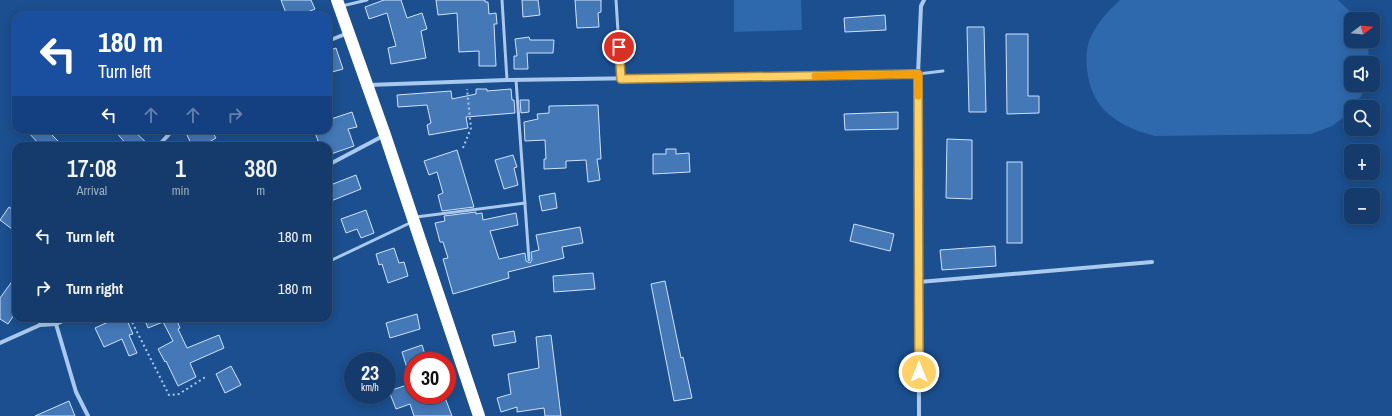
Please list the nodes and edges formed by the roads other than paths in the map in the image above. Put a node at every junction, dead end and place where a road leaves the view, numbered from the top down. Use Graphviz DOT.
graph roads {
  1 [pos="367,0"];
  2 [pos="502,0"];
  3 [pos="616,0"];
  4 [pos="924,0"];
  5 [pos="339,3"];
  6 [pos="349,33"];
  7 [pos="332,39"];
  8 [pos="943,71"];
  9 [pos="918,74"];
  10 [pos="621,79"];
  11 [pos="507,80"];
  12 [pos="516,80"];
  13 [pos="367,85"];
  14 [pos="169,134"];
  15 [pos="385,135"];
  16 [pos="162,142"];
  17 [pos="332,163"];
  18 [pos="525,203"];
  19 [pos="413,219"];
  20 [pos="332,260"];
  21 [pos="529,260"];
  22 [pos="1152,262"];
  23 [pos="919,282"];
  24 [pos="40,322"];
  25 [pos="61,322"];
  26 [pos="56,324"];
  27 [pos="40,325"];
  28 [pos="0,343"];
  29 [pos="88,416"];
  30 [pos="479,416"];
  31 [pos="919,416"];
  1 -- 5 [label="lane"];
  2 -- 11 [label="lane"];
  3 -- 10 [label="lane"];
  4 -- 9 [label="street"];
  5 -- 6 [label="highway"];
  6 -- 7 [label="street"];
  6 -- 13 [label="highway"];
  8 -- 9 [label="lane"];
  9 -- 10 [label="street"];
  9 -- 23 [label="street"];
  10 -- 12 [label="street"];
  11 -- 12 [label="street"];
  11 -- 13 [label="street"];
  12 -- 18 [label="lane"];
  13 -- 15 [label="highway"];
  14 -- 16 [label="street"];
  15 -- 17 [label="street"];
  15 -- 19 [label="highway"];
  18 -- 19 [label="lane"];
  18 -- 21 [label="lane"];
  19 -- 20 [label="lane"];
  19 -- 30 [label="highway"];
  22 -- 23 [label="street"];
  23 -- 31 [label="street"];
  24 -- 27 [label="street"];
  25 -- 26 [label="street"];
  26 -- 27 [label="street"];
  26 -- 29 [label="street"];
  27 -- 28 [label="street"];
}
